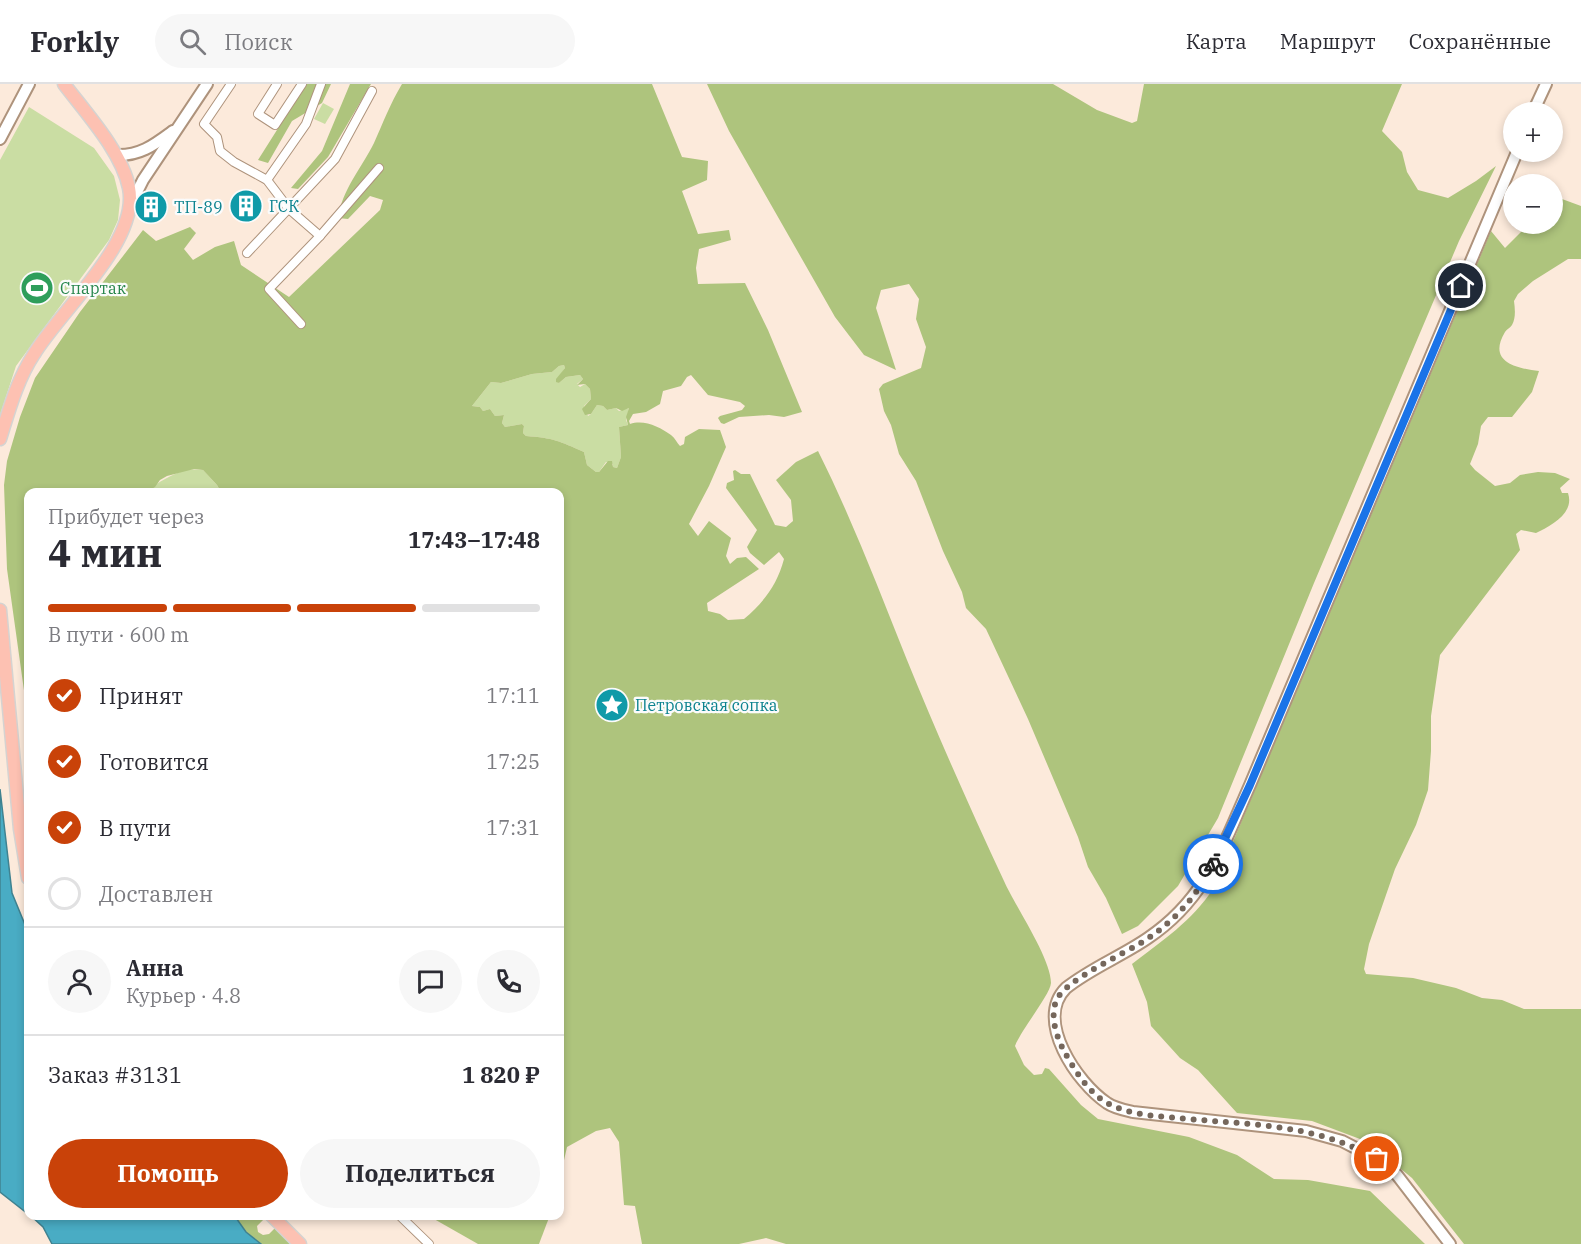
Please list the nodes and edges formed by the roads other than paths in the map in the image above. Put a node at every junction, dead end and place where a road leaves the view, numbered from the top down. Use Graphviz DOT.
graph roads {
  1 [pos="29,84"];
  2 [pos="63,84"];
  3 [pos="207,84"];
  4 [pos="231,84"];
  5 [pos="277,84"];
  6 [pos="302,84"];
  7 [pos="321,84"];
  8 [pos="1545,84"];
  9 [pos="372,91"];
  10 [pos="1537,102"];
  11 [pos="178,128"];
  12 [pos="0,139"];
  13 [pos="116,155"];
  14 [pos="1513,162"];
  15 [pos="379,168"];
  16 [pos="267,180"];
  17 [pos="131,204"];
  18 [pos="289,209"];
  19 [pos="320,236"];
  20 [pos="247,253"];
  21 [pos="301,324"];
  22 [pos="0,439"];
  23 [pos="0,610"];
  24 [pos="24,854"];
  25 [pos="276,1220"];
  26 [pos="404,1220"];
  27 [pos="300,1244"];
  28 [pos="429,1244"];
  29 [pos="1450,1244"];
  1 -- 12 [label="street"];
  2 -- 13 [label="main road"];
  3 -- 11 [label="street"];
  4 -- 16 [label="street"];
  5 -- 6 [label="street"];
  7 -- 16 [label="street"];
  8 -- 10 [label="street"];
  9 -- 18 [label="street"];
  11 -- 13 [label="street"];
  11 -- 17 [label="street"];
  13 -- 17 [label="main road"];
  14 -- 29 [label="street"];
  15 -- 19 [label="street"];
  16 -- 18 [label="street"];
  17 -- 22 [label="main road"];
  18 -- 19 [label="street"];
  18 -- 20 [label="street"];
  19 -- 21 [label="street"];
  23 -- 24 [label="main road"];
  25 -- 27 [label="main road"];
  26 -- 28 [label="street"];
}
